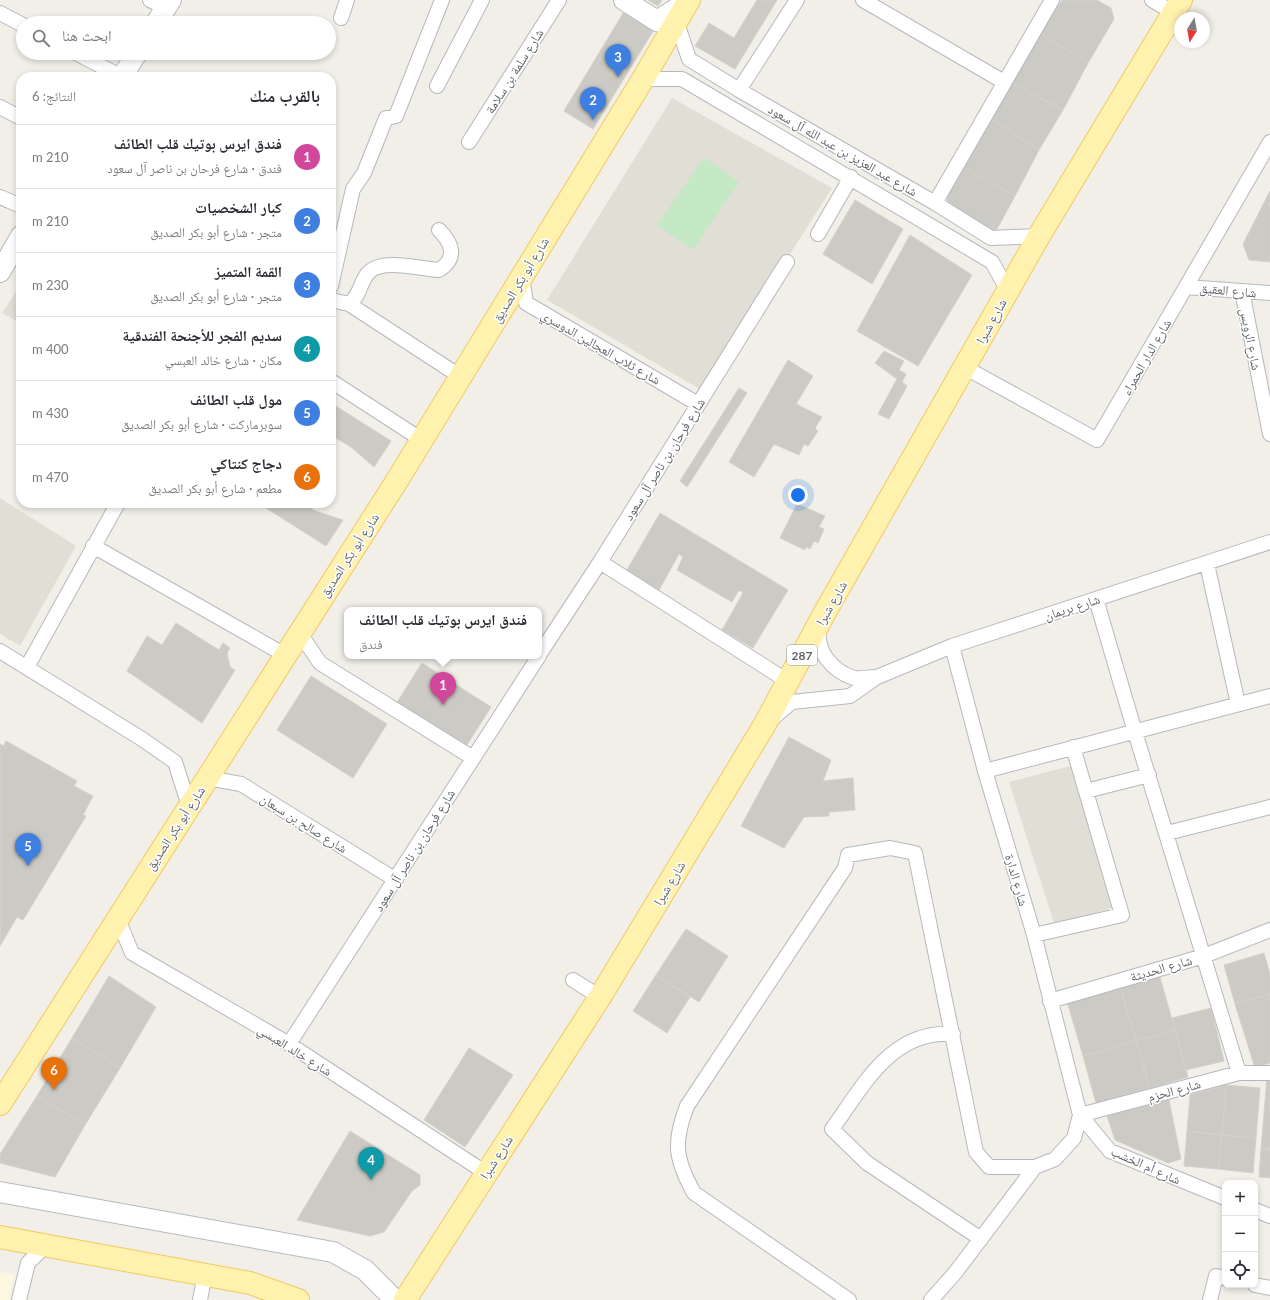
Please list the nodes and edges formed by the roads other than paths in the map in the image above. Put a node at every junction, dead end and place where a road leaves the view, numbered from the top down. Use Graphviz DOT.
graph roads {
  1 [pos="347,0"];
  2 [pos="442,0"];
  3 [pos="482,0"];
  4 [pos="559,0"];
  5 [pos="624,0"];
  6 [pos="797,0"];
  7 [pos="862,0"];
  8 [pos="1052,0"];
  9 [pos="1152,0"];
  10 [pos="688,1"];
  11 [pos="1178,6"];
  12 [pos="0,13"];
  13 [pos="341,18"];
  14 [pos="676,20"];
  15 [pos="16,21"];
  16 [pos="89,60"];
  17 [pos="133,60"];
  18 [pos="112,72"];
  19 [pos="125,72"];
  20 [pos="643,79"];
  21 [pos="1004,82"];
  22 [pos="437,86"];
  23 [pos="739,90"];
  24 [pos="0,107"];
  25 [pos="16,115"];
  26 [pos="469,142"];
  27 [pos="1270,142"];
  28 [pos="1266,160"];
  29 [pos="851,177"];
  30 [pos="0,197"];
  31 [pos="936,203"];
  32 [pos="16,204"];
  33 [pos="439,230"];
  34 [pos="818,234"];
  35 [pos="1039,236"];
  36 [pos="16,245"];
  37 [pos="787,262"];
  38 [pos="336,264"];
  39 [pos="0,272"];
  40 [pos="522,277"];
  41 [pos="1186,287"];
  42 [pos="1008,291"];
  43 [pos="1242,291"];
  44 [pos="1270,293"];
  45 [pos="336,301"];
  46 [pos="350,304"];
  47 [pos="964,367"];
  48 [pos="461,377"];
  49 [pos="336,384"];
  50 [pos="698,404"];
  51 [pos="1270,434"];
  52 [pos="422,440"];
  53 [pos="115,508"];
  54 [pos="1270,542"];
  55 [pos="93,546"];
  56 [pos="600,562"];
  57 [pos="1207,564"];
  58 [pos="1096,599"];
  59 [pos="824,614"];
  60 [pos="299,632"];
  61 [pos="952,646"];
  62 [pos="0,651"];
  63 [pos="542,651"];
  64 [pos="285,655"];
  65 [pos="537,659"];
  66 [pos="27,667"];
  67 [pos="877,677"];
  68 [pos="789,682"];
  69 [pos="1270,696"];
  70 [pos="1238,704"];
  71 [pos="765,724"];
  72 [pos="1135,732"];
  73 [pos="1073,747"];
  74 [pos="473,758"];
  75 [pos="985,770"];
  76 [pos="1149,775"];
  77 [pos="207,778"];
  78 [pos="1086,792"];
  79 [pos="189,806"];
  80 [pos="1270,807"];
  81 [pos="1167,833"];
  82 [pos="396,880"];
  83 [pos="118,919"];
  84 [pos="1270,930"];
  85 [pos="1034,935"];
  86 [pos="1204,956"];
  87 [pos="573,980"];
  88 [pos="600,997"];
  89 [pos="1050,1001"];
  90 [pos="953,1034"];
  91 [pos="289,1044"];
  92 [pos="1239,1073"];
  93 [pos="1270,1073"];
  94 [pos="0,1104"];
  95 [pos="1080,1115"];
  96 [pos="1035,1167"];
  97 [pos="486,1173"];
  98 [pos="0,1192"];
  99 [pos="1222,1197"];
  100 [pos="1258,1211"];
  101 [pos="1270,1216"];
  102 [pos="0,1237"];
  103 [pos="981,1239"];
  104 [pos="46,1245"];
  105 [pos="205,1274"];
  106 [pos="1222,1277"];
  107 [pos="1258,1286"];
  108 [pos="1270,1288"];
  109 [pos="19,1300"];
  110 [pos="200,1300"];
  111 [pos="298,1300"];
  112 [pos="395,1300"];
  113 [pos="405,1300"];
  114 [pos="849,1300"];
  115 [pos="931,1300"];
  116 [pos="1210,1300"];
  1 -- 13 [label="street"];
  2 -- 38 [label="street"];
  3 -- 22 [label="street"];
  4 -- 26 [label="street, شارع سلمة بن سلامة"];
  5 -- 10 [label="main road"];
  6 -- 23 [label="street"];
  7 -- 21 [label="street"];
  8 -- 21 [label="street"];
  9 -- 11 [label="street"];
  10 -- 14 [label="main road, شارع أبو بكر الصديق"];
  11 -- 35 [label="main road, شارع شبرا / 287"];
  12 -- 15 [label="street"];
  14 -- 20 [label="main road, شارع أبو بكر الصديق"];
  14 -- 23 [label="street, شارع عبد العزيز بن عبد الله آل سعود"];
  16 -- 18 [label="street"];
  17 -- 19 [label="main road"];
  20 -- 29 [label="street, شارع عبد العزيز بن عبد الله آل سعود"];
  20 -- 40 [label="main road, شارع أبو بكر الصديق"];
  21 -- 31 [label="street"];
  23 -- 31 [label="street, شارع عبد العزيز بن عبد الله آل سعود"];
  24 -- 25 [label="street"];
  27 -- 28 [label="street, شارع الدار الحمراء"];
  28 -- 41 [label="street, شارع الدار الحمراء"];
  29 -- 34 [label="street"];
  29 -- 42 [label="street, شارع عبد العزيز بن عبد الله آل سعود"];
  30 -- 32 [label="street"];
  31 -- 35 [label="street, شارع عبد العزيز بن عبد الله آل سعود"];
  33 -- 46 [label="street"];
  35 -- 42 [label="main road, شارع شبرا / 287"];
  36 -- 39 [label="main road"];
  37 -- 50 [label="street, شارع فرحان بن ناصر آل سعود"];
  40 -- 48 [label="main road, شارع أبو بكر الصديق"];
  40 -- 50 [label="street, شارع ثلاب العجالين الدوسري"];
  41 -- 43 [label="street, شارع العقيق"];
  41 -- 47 [label="street, شارع الدار الحمراء"];
  42 -- 47 [label="main road, شارع شبرا / 287"];
  43 -- 44 [label="street, شارع العقيق"];
  43 -- 51 [label="street, شارع الرويس"];
  45 -- 46 [label="street"];
  46 -- 48 [label="street"];
  47 -- 59 [label="main road, شارع شبرا / 287"];
  48 -- 52 [label="main road, شارع أبو بكر الصديق"];
  49 -- 52 [label="street"];
  50 -- 56 [label="street, شارع فرحان بن ناصر آل سعود"];
  52 -- 60 [label="main road, شارع أبو بكر الصديق"];
  53 -- 55 [label="street"];
  54 -- 57 [label="street, شارع بريمان"];
  55 -- 64 [label="street"];
  55 -- 66 [label="street"];
  56 -- 63 [label="street, شارع فرحان بن ناصر آل سعود"];
  56 -- 68 [label="street"];
  57 -- 58 [label="street, شارع بريمان"];
  57 -- 70 [label="street"];
  58 -- 61 [label="street, شارع بريمان"];
  58 -- 72 [label="street"];
  59 -- 67 [label="street"];
  59 -- 68 [label="main road, شارع شبرا / 287"];
  60 -- 64 [label="main road, شارع أبو بكر الصديق"];
  60 -- 74 [label="street"];
  61 -- 67 [label="street, شارع بريمان"];
  61 -- 75 [label="street, شارع الدارة"];
  62 -- 66 [label="street"];
  64 -- 77 [label="main road, شارع أبو بكر الصديق"];
  65 -- 74 [label="street, شارع فرحان بن ناصر آل سعود"];
  66 -- 79 [label="street"];
  67 -- 71 [label="street"];
  68 -- 71 [label="main road, شارع شبرا / 287"];
  69 -- 70 [label="street"];
  70 -- 72 [label="street"];
  71 -- 88 [label="main road, شارع شبرا / 287"];
  72 -- 73 [label="street"];
  72 -- 76 [label="street"];
  73 -- 75 [label="street"];
  73 -- 78 [label="street"];
  74 -- 82 [label="street, شارع فرحان بن ناصر آل سعود"];
  75 -- 85 [label="street, شارع الدارة"];
  76 -- 78 [label="street"];
  76 -- 81 [label="street"];
  77 -- 79 [label="main road, شارع أبو بكر الصديق"];
  77 -- 82 [label="street, شارع صالح بن سبعان"];
  78 -- 85 [label="street"];
  79 -- 83 [label="main road, شارع أبو بكر الصديق"];
  80 -- 81 [label="street"];
  81 -- 86 [label="street"];
  82 -- 91 [label="street, شارع فرحان بن ناصر آل سعود"];
  83 -- 91 [label="street, شارع خالد العبسي"];
  83 -- 94 [label="main road, شارع أبو بكر الصديق"];
  84 -- 86 [label="street, شارع الحديثة"];
  85 -- 89 [label="street, شارع الدارة"];
  86 -- 89 [label="street, شارع الحديثة"];
  86 -- 92 [label="street"];
  87 -- 88 [label="street"];
  88 -- 97 [label="main road, شارع شبرا / 287"];
  89 -- 95 [label="street, شارع الدارة"];
  90 -- 96 [label="street"];
  90 -- 103 [label="street"];
  90 -- 114 [label="street"];
  91 -- 97 [label="street, شارع خالد العبسي"];
  92 -- 93 [label="street, شارع الحزم"];
  92 -- 95 [label="street, شارع الحزم"];
  95 -- 96 [label="street"];
  95 -- 99 [label="street, شارع أم الخشب"];
  96 -- 103 [label="street"];
  97 -- 113 [label="main road, شارع شبرا / 287"];
  98 -- 112 [label="main road"];
  100 -- 101 [label="street"];
  102 -- 104 [label="main road"];
  103 -- 115 [label="street"];
  104 -- 105 [label="main road"];
  104 -- 109 [label="street"];
  105 -- 110 [label="street"];
  105 -- 111 [label="main road"];
  106 -- 116 [label="street"];
  107 -- 108 [label="street"];
}
